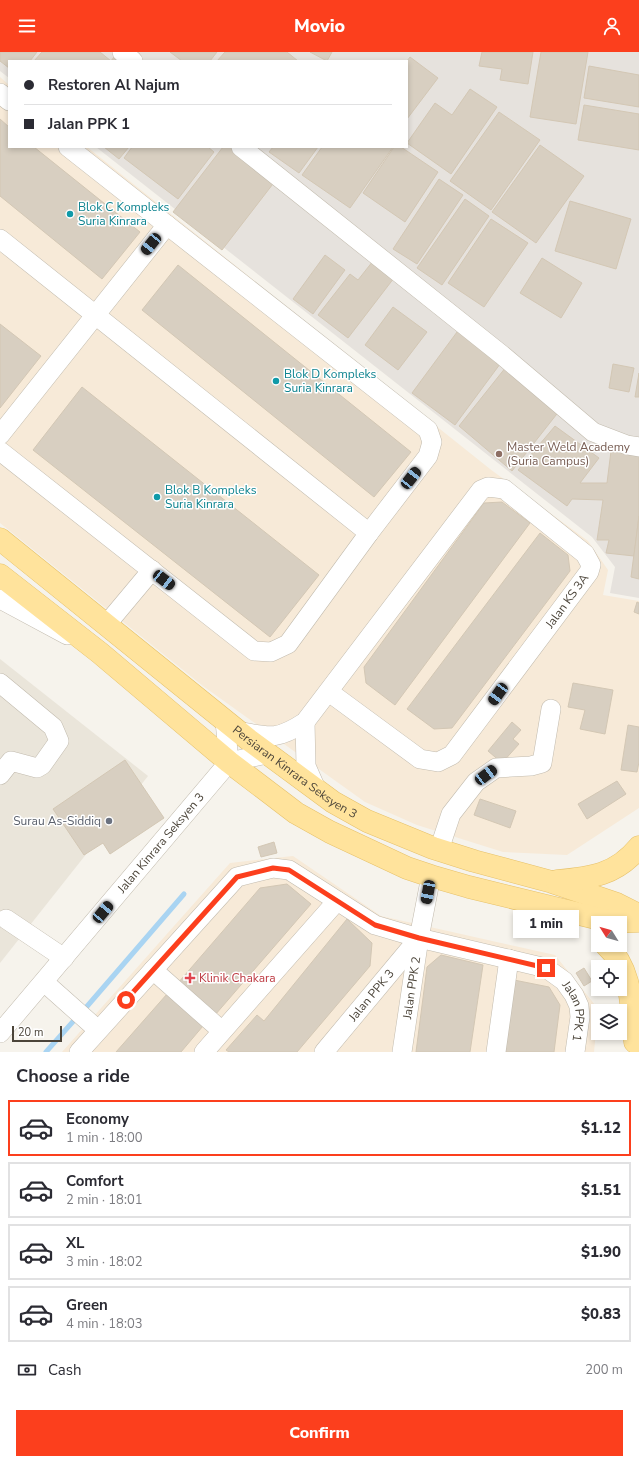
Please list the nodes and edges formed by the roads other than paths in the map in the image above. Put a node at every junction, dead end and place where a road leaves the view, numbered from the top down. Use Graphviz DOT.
graph roads {
  1 [pos="122,52"];
  2 [pos="132,60"];
  3 [pos="0,94"];
  4 [pos="8,100"];
  5 [pos="69,148"];
  6 [pos="242,148"];
  7 [pos="167,225"];
  8 [pos="0,239"];
  9 [pos="96,314"];
  10 [pos="0,435"];
  11 [pos="639,447"];
  12 [pos="0,451"];
  13 [pos="369,533"];
  14 [pos="0,539"];
  15 [pos="152,570"];
  16 [pos="0,575"];
  17 [pos="0,599"];
  18 [pos="106,625"];
  19 [pos="100,653"];
  20 [pos="0,683"];
  21 [pos="329,692"];
  22 [pos="551,709"];
  23 [pos="305,722"];
  24 [pos="231,726"];
  25 [pos="267,754"];
  26 [pos="229,762"];
  27 [pos="4,763"];
  28 [pos="317,791"];
  29 [pos="639,847"];
  30 [pos="439,850"];
  31 [pos="431,876"];
  32 [pos="552,882"];
  33 [pos="337,901"];
  34 [pos="546,905"];
  35 [pos="639,915"];
  36 [pos="2,920"];
  37 [pos="639,921"];
  38 [pos="591,932"];
  39 [pos="419,938"];
  40 [pos="613,952"];
  41 [pos="64,958"];
  42 [pos="509,959"];
  43 [pos="153,970"];
  44 [pos="50,987"];
  45 [pos="639,1008"];
  46 [pos="93,1025"];
  47 [pos="222,1031"];
  48 [pos="0,1033"];
  49 [pos="635,1047"];
  50 [pos="79,1052"];
  51 [pos="204,1052"];
  52 [pos="324,1052"];
  53 [pos="402,1052"];
  54 [pos="496,1052"];
  55 [pos="575,1052"];
  1 -- 2 [label="street"];
  3 -- 4 [label="street"];
  5 -- 7 [label="street"];
  6 -- 11 [label="street"];
  7 -- 9 [label="street"];
  7 -- 13 [label="street"];
  8 -- 9 [label="street"];
  9 -- 10 [label="street"];
  9 -- 13 [label="street"];
  12 -- 15 [label="street"];
  13 -- 15 [label="street"];
  14 -- 18 [label="main road, Persiaran Kinrara Seksyen 3"];
  15 -- 18 [label="street"];
  16 -- 19 [label="main road"];
  17 -- 19 [label="street"];
  18 -- 24 [label="main road, Persiaran Kinrara Seksyen 3"];
  19 -- 26 [label="main road"];
  20 -- 27 [label="street"];
  21 -- 21 [label="street, Jalan KS 3A"];
  21 -- 23 [label="street, Jalan KS 3A"];
  22 -- 30 [label="street"];
  23 -- 24 [label="street, Jalan KS 3A"];
  23 -- 28 [label="street"];
  24 -- 25 [label="main road, Persiaran Kinrara Seksyen 3"];
  24 -- 26 [label="street"];
  25 -- 26 [label="street"];
  25 -- 28 [label="main road, Persiaran Kinrara Seksyen 3"];
  26 -- 31 [label="main road"];
  26 -- 41 [label="street, Jalan Kinrara Seksyen 3"];
  28 -- 30 [label="main road, Persiaran Kinrara Seksyen 3"];
  29 -- 32 [label="main road"];
  30 -- 32 [label="main road, Persiaran Kinrara Seksyen 3"];
  31 -- 34 [label="main road"];
  31 -- 39 [label="street, Jalan PPK 2"];
  32 -- 35 [label="main road, Persiaran Kinrara Seksyen 3"];
  33 -- 39 [label="street, Jalan PPK 1"];
  33 -- 43 [label="street, Jalan PPK 1"];
  33 -- 47 [label="street"];
  34 -- 37 [label="main road"];
  34 -- 38 [label="main road"];
  36 -- 41 [label="street"];
  39 -- 42 [label="street, Jalan PPK 1"];
  39 -- 52 [label="street, Jalan PPK 3"];
  39 -- 53 [label="street, Jalan PPK 2"];
  40 -- 49 [label="main road"];
  41 -- 44 [label="street, Jalan Kinrara Seksyen 3"];
  42 -- 54 [label="street"];
  42 -- 55 [label="street, Jalan PPK 1"];
  43 -- 46 [label="street, Jalan PPK 1"];
  43 -- 47 [label="street"];
  44 -- 46 [label="street"];
  44 -- 48 [label="street, Jalan Kinrara Seksyen 3"];
  45 -- 49 [label="main road"];
  46 -- 50 [label="street, Jalan PPK 1"];
  47 -- 51 [label="street"];
}
